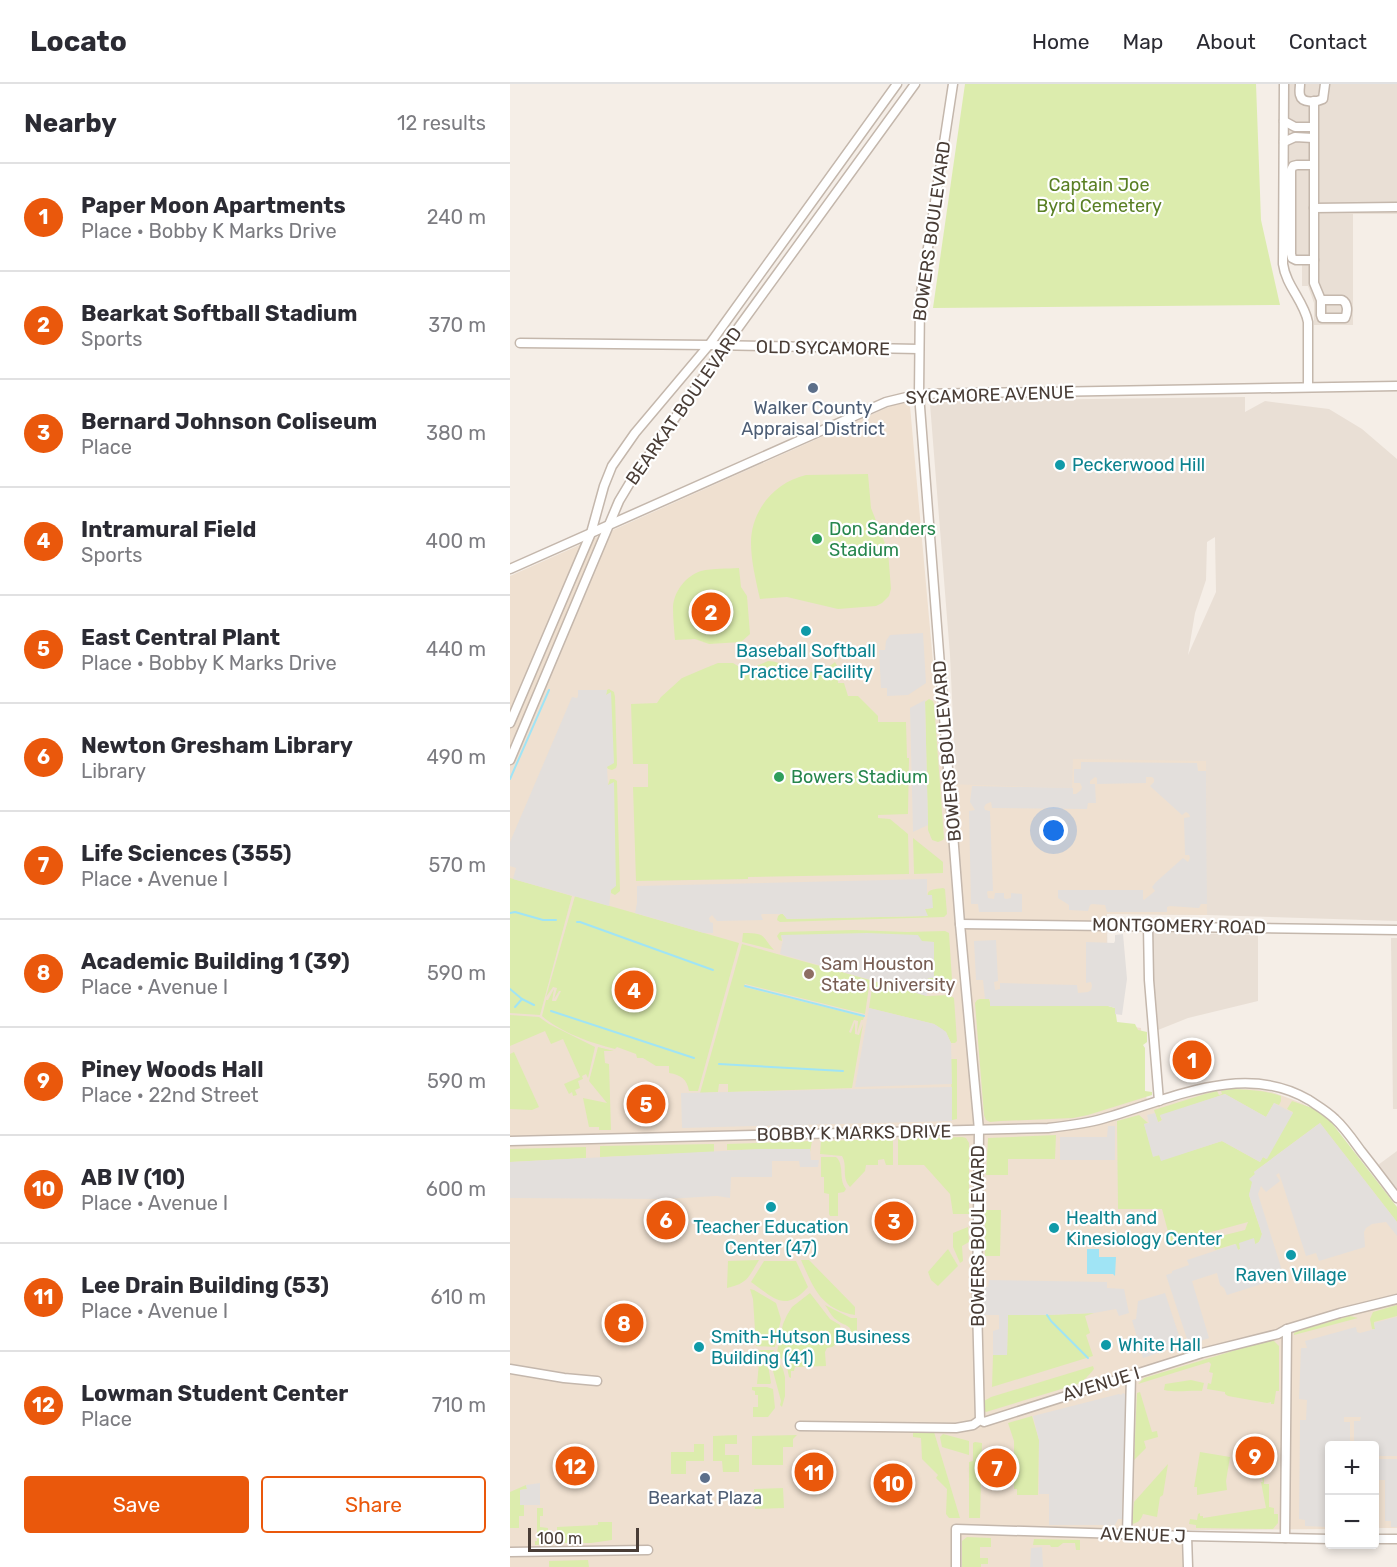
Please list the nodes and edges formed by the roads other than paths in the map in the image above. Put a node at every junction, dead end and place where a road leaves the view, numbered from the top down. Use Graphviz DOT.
graph roads {
  1 [pos="897,84"];
  2 [pos="915,84"];
  3 [pos="953,84"];
  4 [pos="1284,84"];
  5 [pos="1300,84"];
  6 [pos="1324,84"];
  7 [pos="1314,101"];
  8 [pos="1284,121"];
  9 [pos="1314,127"];
  10 [pos="1314,138"];
  11 [pos="1284,142"];
  12 [pos="1314,165"];
  13 [pos="1397,207"];
  14 [pos="1314,208"];
  15 [pos="1314,260"];
  16 [pos="1321,300"];
  17 [pos="520,343"];
  18 [pos="708,345"];
  19 [pos="724,345"];
  20 [pos="919,350"];
  21 [pos="1397,386"];
  22 [pos="1308,387"];
  23 [pos="919,394"];
  24 [pos="609,525"];
  25 [pos="591,533"];
  26 [pos="510,569"];
  27 [pos="510,723"];
  28 [pos="510,760"];
  29 [pos="960,924"];
  30 [pos="1148,926"];
  31 [pos="1397,930"];
  32 [pos="1159,1101"];
  33 [pos="979,1130"];
  34 [pos="510,1141"];
  35 [pos="1397,1198"];
  36 [pos="1397,1299"];
  37 [pos="1287,1329"];
  38 [pos="510,1369"];
  39 [pos="1131,1376"];
  40 [pos="597,1381"];
  41 [pos="980,1420"];
  42 [pos="800,1426"];
  43 [pos="1127,1535"];
  44 [pos="1186,1536"];
  45 [pos="1285,1538"];
  46 [pos="1325,1539"];
  47 [pos="1379,1539"];
  48 [pos="1397,1539"];
  49 [pos="648,1550"];
  50 [pos="510,1552"];
  51 [pos="956,1567"];
  52 [pos="1188,1567"];
  1 -- 18 [label="street, BEARKAT BOULEVARD"];
  2 -- 19 [label="street, BEARKAT BOULEVARD"];
  3 -- 20 [label="street, BOWERS BOULEVARD"];
  4 -- 8 [label="street"];
  5 -- 7 [label="street"];
  6 -- 7 [label="street"];
  7 -- 9 [label="street"];
  8 -- 9 [label="street"];
  8 -- 11 [label="street"];
  9 -- 10 [label="street"];
  10 -- 11 [label="street"];
  10 -- 12 [label="street"];
  11 -- 22 [label="street"];
  12 -- 14 [label="street"];
  12 -- 15 [label="street"];
  13 -- 14 [label="street"];
  14 -- 15 [label="street"];
  15 -- 16 [label="street"];
  17 -- 18 [label="street, OLD SYCAMORE"];
  18 -- 19 [label="street, OLD SYCAMORE"];
  18 -- 25 [label="street, BEARKAT BOULEVARD"];
  19 -- 20 [label="street, OLD SYCAMORE"];
  19 -- 24 [label="street, BEARKAT BOULEVARD"];
  20 -- 23 [label="street, BOWERS BOULEVARD"];
  21 -- 22 [label="street, SYCAMORE AVENUE"];
  22 -- 23 [label="street, SYCAMORE AVENUE"];
  23 -- 24 [label="street, SYCAMORE AVENUE"];
  23 -- 29 [label="street, BOWERS BOULEVARD"];
  24 -- 25 [label="street, SYCAMORE AVENUE"];
  24 -- 28 [label="street, BEARKAT BOULEVARD"];
  25 -- 26 [label="street, SYCAMORE AVENUE"];
  25 -- 27 [label="street, BEARKAT BOULEVARD"];
  29 -- 30 [label="street, MONTGOMERY ROAD"];
  29 -- 33 [label="street, BOWERS BOULEVARD"];
  30 -- 31 [label="street, MONTGOMERY ROAD"];
  30 -- 32 [label="street"];
  32 -- 33 [label="street, BOBBY K MARKS DRIVE"];
  32 -- 35 [label="street, BOBBY K MARKS DRIVE"];
  33 -- 34 [label="street, BOBBY K MARKS DRIVE"];
  33 -- 41 [label="street, BOWERS BOULEVARD"];
  36 -- 37 [label="street, AVENUE I"];
  37 -- 39 [label="street, AVENUE I"];
  37 -- 45 [label="street"];
  38 -- 40 [label="street"];
  39 -- 41 [label="street, AVENUE I"];
  39 -- 43 [label="street"];
  41 -- 42 [label="street, AVENUE I"];
  43 -- 44 [label="street, AVENUE J"];
  43 -- 51 [label="street, AVENUE J"];
  44 -- 45 [label="street, AVENUE J"];
  44 -- 52 [label="street"];
  45 -- 46 [label="street, AVENUE J"];
  47 -- 48 [label="street"];
  49 -- 50 [label="street"];
}
